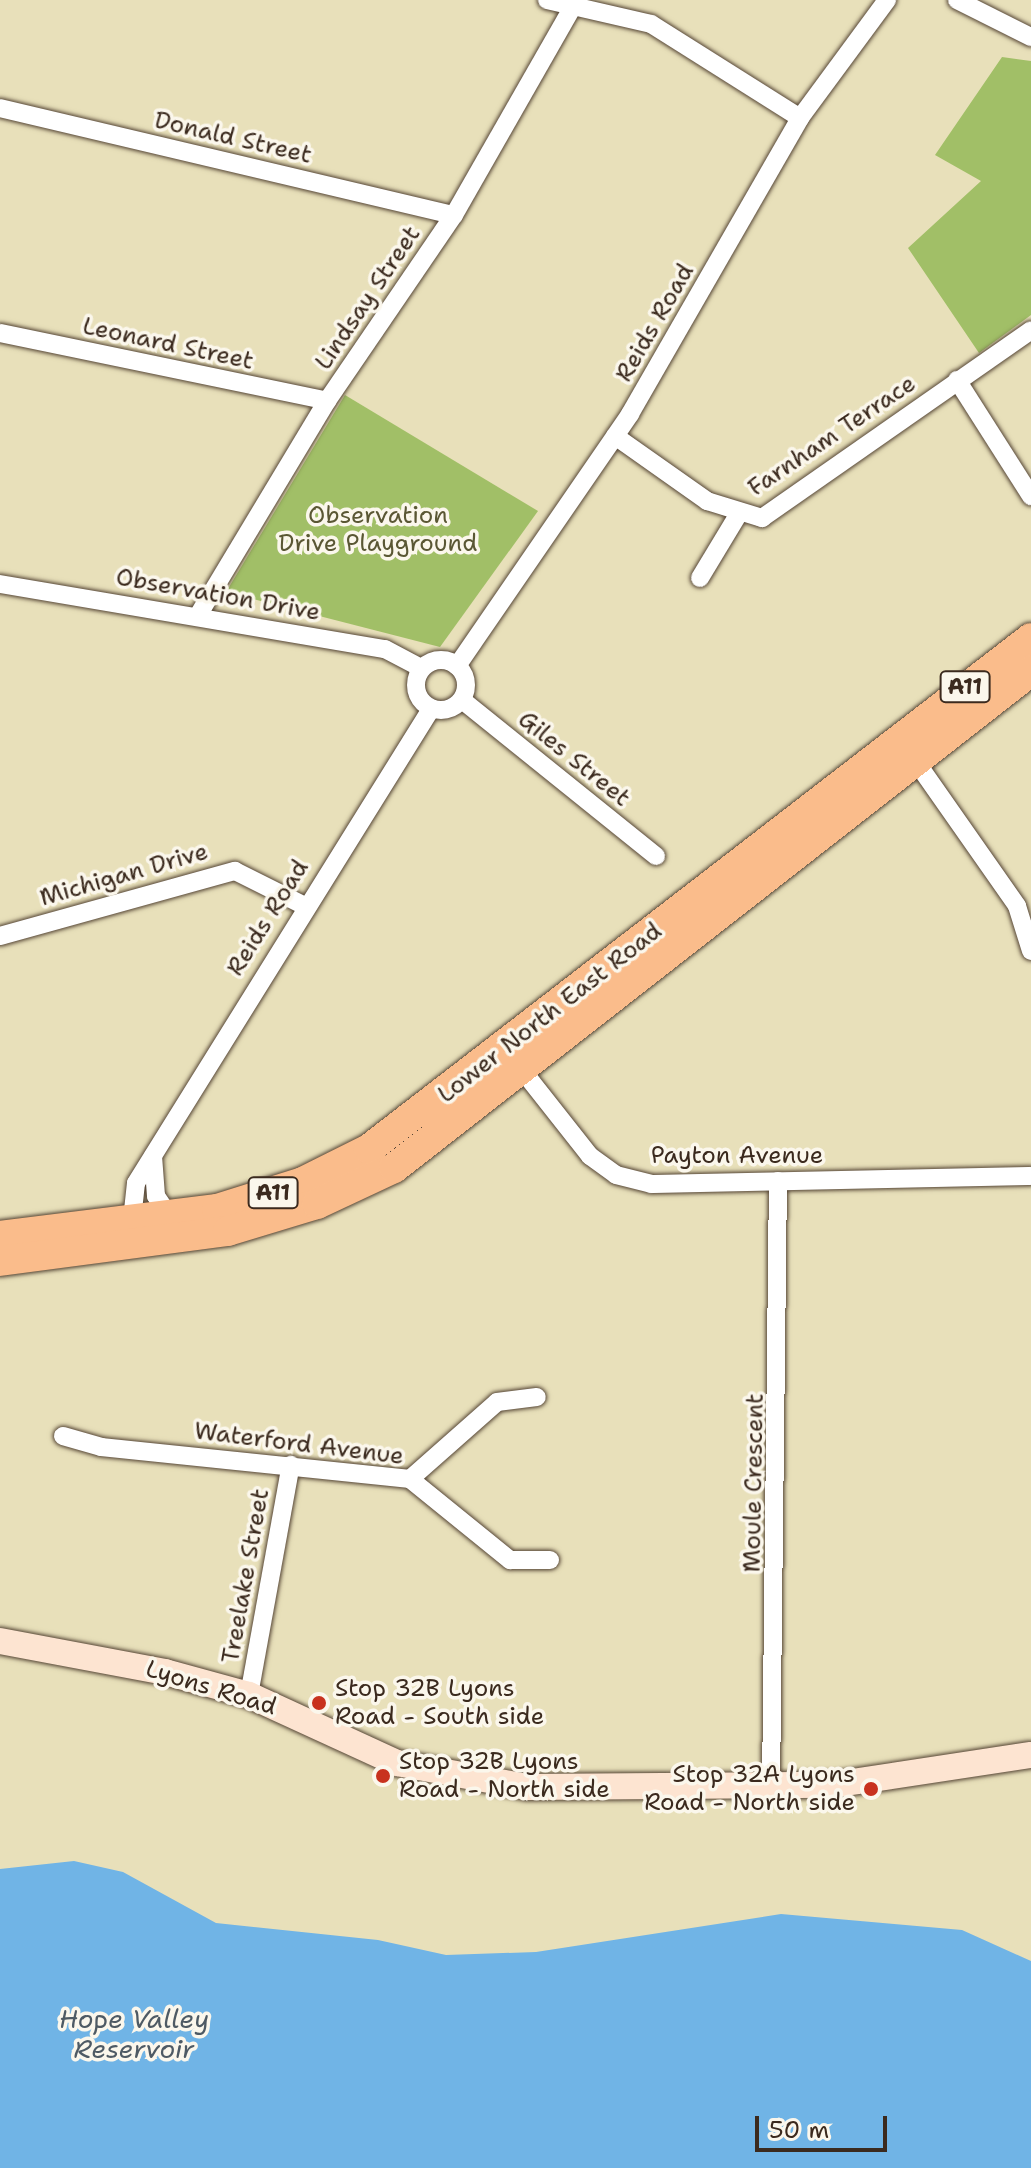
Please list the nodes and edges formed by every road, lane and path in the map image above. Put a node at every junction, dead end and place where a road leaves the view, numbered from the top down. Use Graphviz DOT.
graph roads {
  1 [pos="547,0"];
  2 [pos="887,0"];
  3 [pos="957,0"];
  4 [pos="573,6"];
  5 [pos="1031,37"];
  6 [pos="0,108"];
  7 [pos="800,118"];
  8 [pos="454,215"];
  9 [pos="1031,330"];
  10 [pos="0,333"];
  11 [pos="957,380"];
  12 [pos="327,401"];
  13 [pos="615,436"];
  14 [pos="1031,496"];
  15 [pos="738,515"];
  16 [pos="700,578"];
  17 [pos="0,584"];
  18 [pos="199,614"];
  19 [pos="1031,638"];
  20 [pos="457,666"];
  21 [pos="421,668"];
  22 [pos="1031,671"];
  23 [pos="462,700"];
  24 [pos="431,709"];
  25 [pos="907,748"];
  26 [pos="656,856"];
  27 [pos="303,905"];
  28 [pos="0,936"];
  29 [pos="1030,941"];
  30 [pos="505,1046"];
  31 [pos="522,1071"];
  32 [pos="153,1156"];
  33 [pos="1031,1176"];
  34 [pos="778,1181"];
  35 [pos="170,1217"];
  36 [pos="132,1234"];
  37 [pos="0,1236"];
  38 [pos="0,1261"];
  39 [pos="537,1397"];
  40 [pos="63,1436"];
  41 [pos="291,1465"];
  42 [pos="410,1479"];
  43 [pos="550,1560"];
  44 [pos="0,1641"];
  45 [pos="249,1695"];
  46 [pos="1031,1755"];
  47 [pos="771,1786"];
  1 -- 4 [label="street"];
  2 -- 7 [label="street, Reids Road"];
  3 -- 5 [label="street"];
  4 -- 7 [label="street"];
  4 -- 8 [label="street, Lindsay Street"];
  6 -- 8 [label="street, Donald Street"];
  7 -- 13 [label="street, Reids Road"];
  8 -- 12 [label="street, Lindsay Street"];
  9 -- 11 [label="street, Farnham Terrace"];
  10 -- 12 [label="street, Leonard Street"];
  11 -- 14 [label="street"];
  11 -- 15 [label="street, Farnham Terrace"];
  12 -- 18 [label="street, Lindsay Street"];
  13 -- 15 [label="street, Farnham Terrace"];
  13 -- 20 [label="street, Reids Road"];
  15 -- 16 [label="street"];
  17 -- 18 [label="street, Observation Drive"];
  18 -- 21 [label="street, Observation Drive"];
  19 -- 25 [label="main road, Lower North East Road / A11"];
  20 -- 21 [label="street"];
  20 -- 23 [label="street"];
  21 -- 24 [label="street"];
  22 -- 25 [label="main road, Lower North East Road / A11"];
  23 -- 24 [label="street"];
  23 -- 26 [label="street, Giles Street"];
  24 -- 27 [label="street, Reids Road"];
  25 -- 29 [label="street"];
  25 -- 30 [label="main road, Lower North East Road / A11"];
  25 -- 31 [label="main road, Lower North East Road / A11"];
  27 -- 28 [label="street, Michigan Drive"];
  27 -- 32 [label="street, Reids Road"];
  30 -- 31 [label="street, Payton Avenue"];
  30 -- 35 [label="main road, Lower North East Road / A11"];
  31 -- 34 [label="street, Payton Avenue"];
  31 -- 36 [label="main road, Lower North East Road / A11"];
  32 -- 35 [label="street"];
  32 -- 36 [label="street, Reids Road"];
  33 -- 34 [label="street, Payton Avenue"];
  34 -- 47 [label="street, Moule Crescent"];
  35 -- 36 [label="main road, Lower North East Road / A11"];
  36 -- 37 [label="main road, Lower North East Road / A11"];
  36 -- 38 [label="main road, Lower North East Road / A11"];
  39 -- 42 [label="street"];
  40 -- 41 [label="street, Waterford Avenue"];
  41 -- 42 [label="street, Waterford Avenue"];
  41 -- 45 [label="street, Treelake Street"];
  42 -- 43 [label="street, Waterford Avenue"];
  44 -- 45 [label="street, Lyons Road"];
  45 -- 47 [label="street, Lyons Road"];
  46 -- 47 [label="street, Lyons Road"];
}
